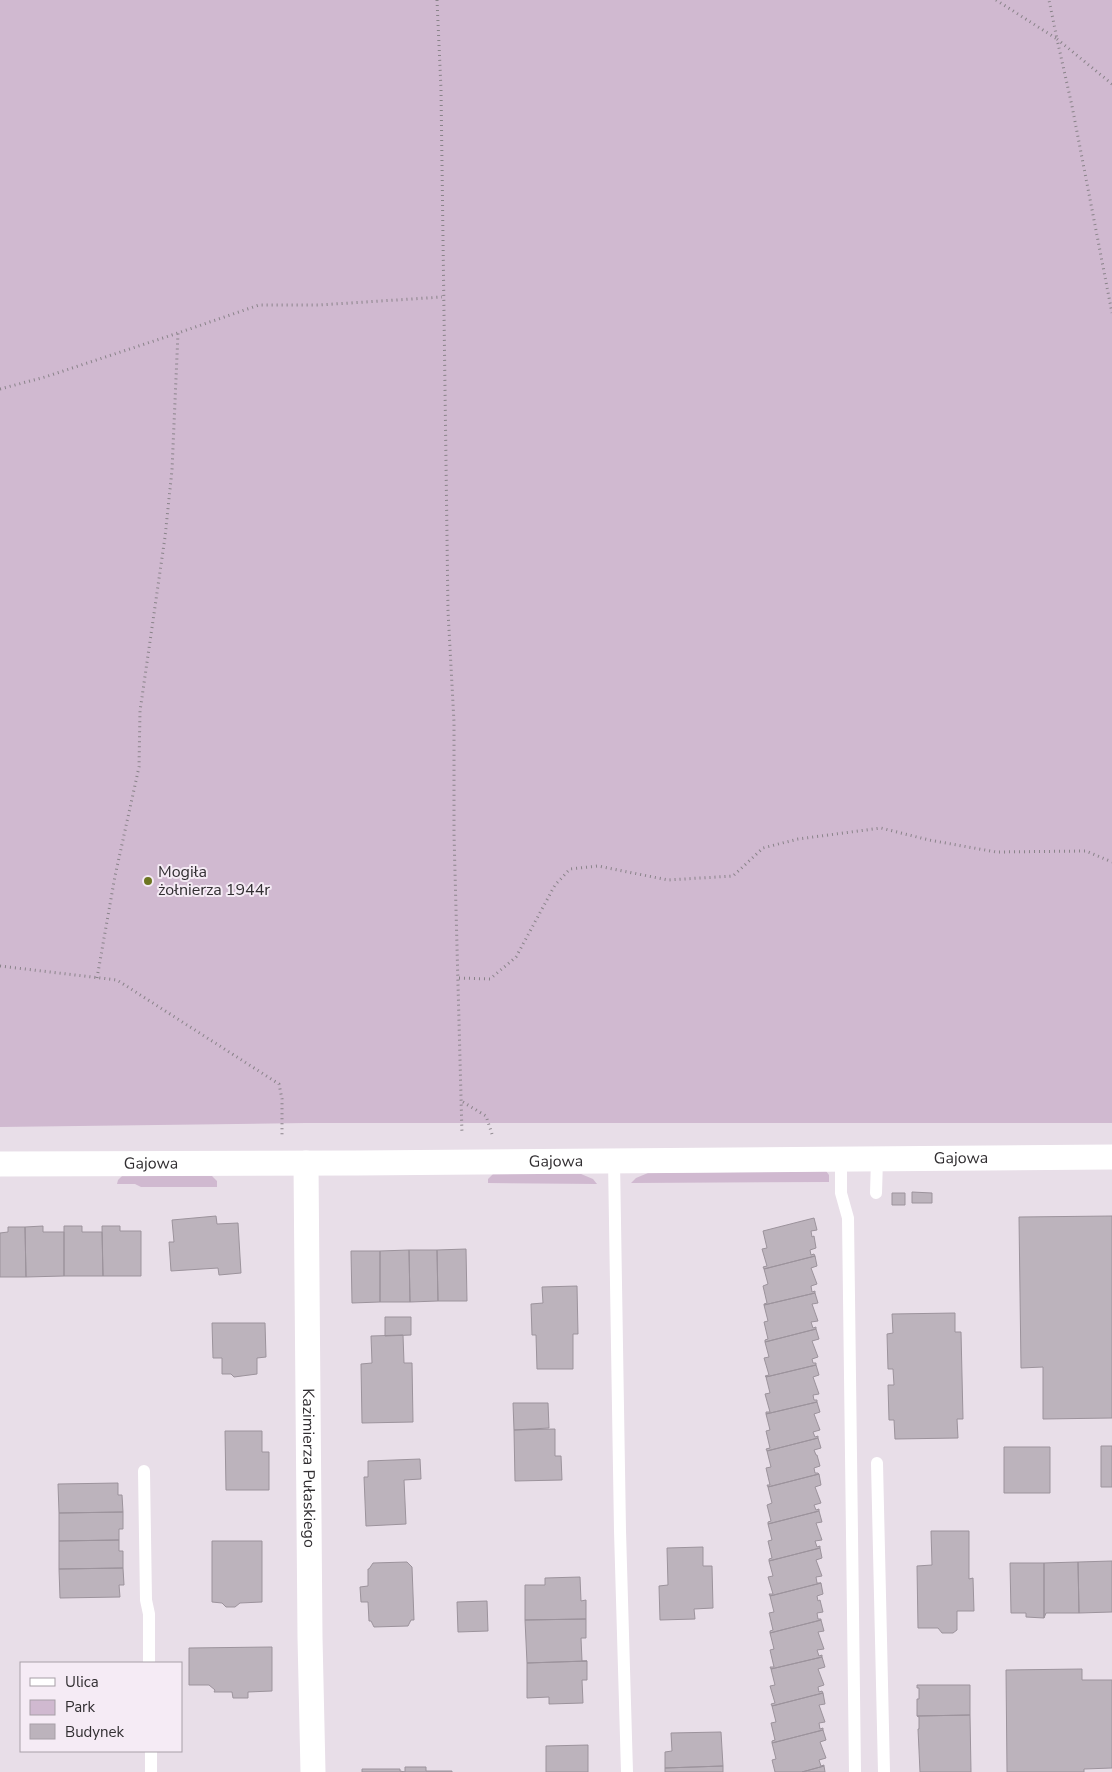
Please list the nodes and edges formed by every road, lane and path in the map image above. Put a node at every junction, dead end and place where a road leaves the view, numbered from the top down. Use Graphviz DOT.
graph roads {
  1 [pos="437,0"];
  2 [pos="996,0"];
  3 [pos="1049,0"];
  4 [pos="1057,39"];
  5 [pos="1112,84"];
  6 [pos="442,297"];
  7 [pos="1112,313"];
  8 [pos="178,333"];
  9 [pos="0,389"];
  10 [pos="1112,862"];
  11 [pos="0,966"];
  12 [pos="96,978"];
  13 [pos="459,978"];
  14 [pos="462,1102"];
  15 [pos="463,1112"];
  16 [pos="495,1142"];
  17 [pos="282,1143"];
  18 [pos="1112,1157"];
  19 [pos="841,1159"];
  20 [pos="877,1159"];
  21 [pos="614,1160"];
  22 [pos="306,1163"];
  23 [pos="0,1164"];
  24 [pos="876,1192"];
  25 [pos="877,1462"];
  26 [pos="144,1471"];
  27 [pos="149,1662"];
  28 [pos="150,1752"];
  29 [pos="151,1772"];
  30 [pos="313,1772"];
  31 [pos="626,1772"];
  32 [pos="855,1772"];
  33 [pos="884,1772"];
  1 -- 6 [label="path"];
  2 -- 4 [label="path"];
  3 -- 4 [label="path"];
  4 -- 5 [label="path"];
  4 -- 7 [label="path"];
  6 -- 8 [label="path"];
  6 -- 13 [label="path"];
  8 -- 9 [label="path"];
  8 -- 12 [label="path"];
  10 -- 13 [label="path"];
  11 -- 12 [label="path"];
  12 -- 17 [label="path"];
  13 -- 14 [label="path"];
  14 -- 15 [label="path"];
  14 -- 16 [label="path"];
  18 -- 20 [label="street, Gajowa"];
  19 -- 20 [label="street, Gajowa"];
  19 -- 21 [label="street, Gajowa"];
  19 -- 32 [label="lane"];
  20 -- 24 [label="lane"];
  21 -- 22 [label="street, Gajowa"];
  21 -- 31 [label="lane"];
  22 -- 23 [label="street, Gajowa"];
  22 -- 30 [label="street, Kazimierza Pułaskiego"];
  25 -- 33 [label="lane"];
  26 -- 27 [label="lane"];
  28 -- 29 [label="lane"];
}
